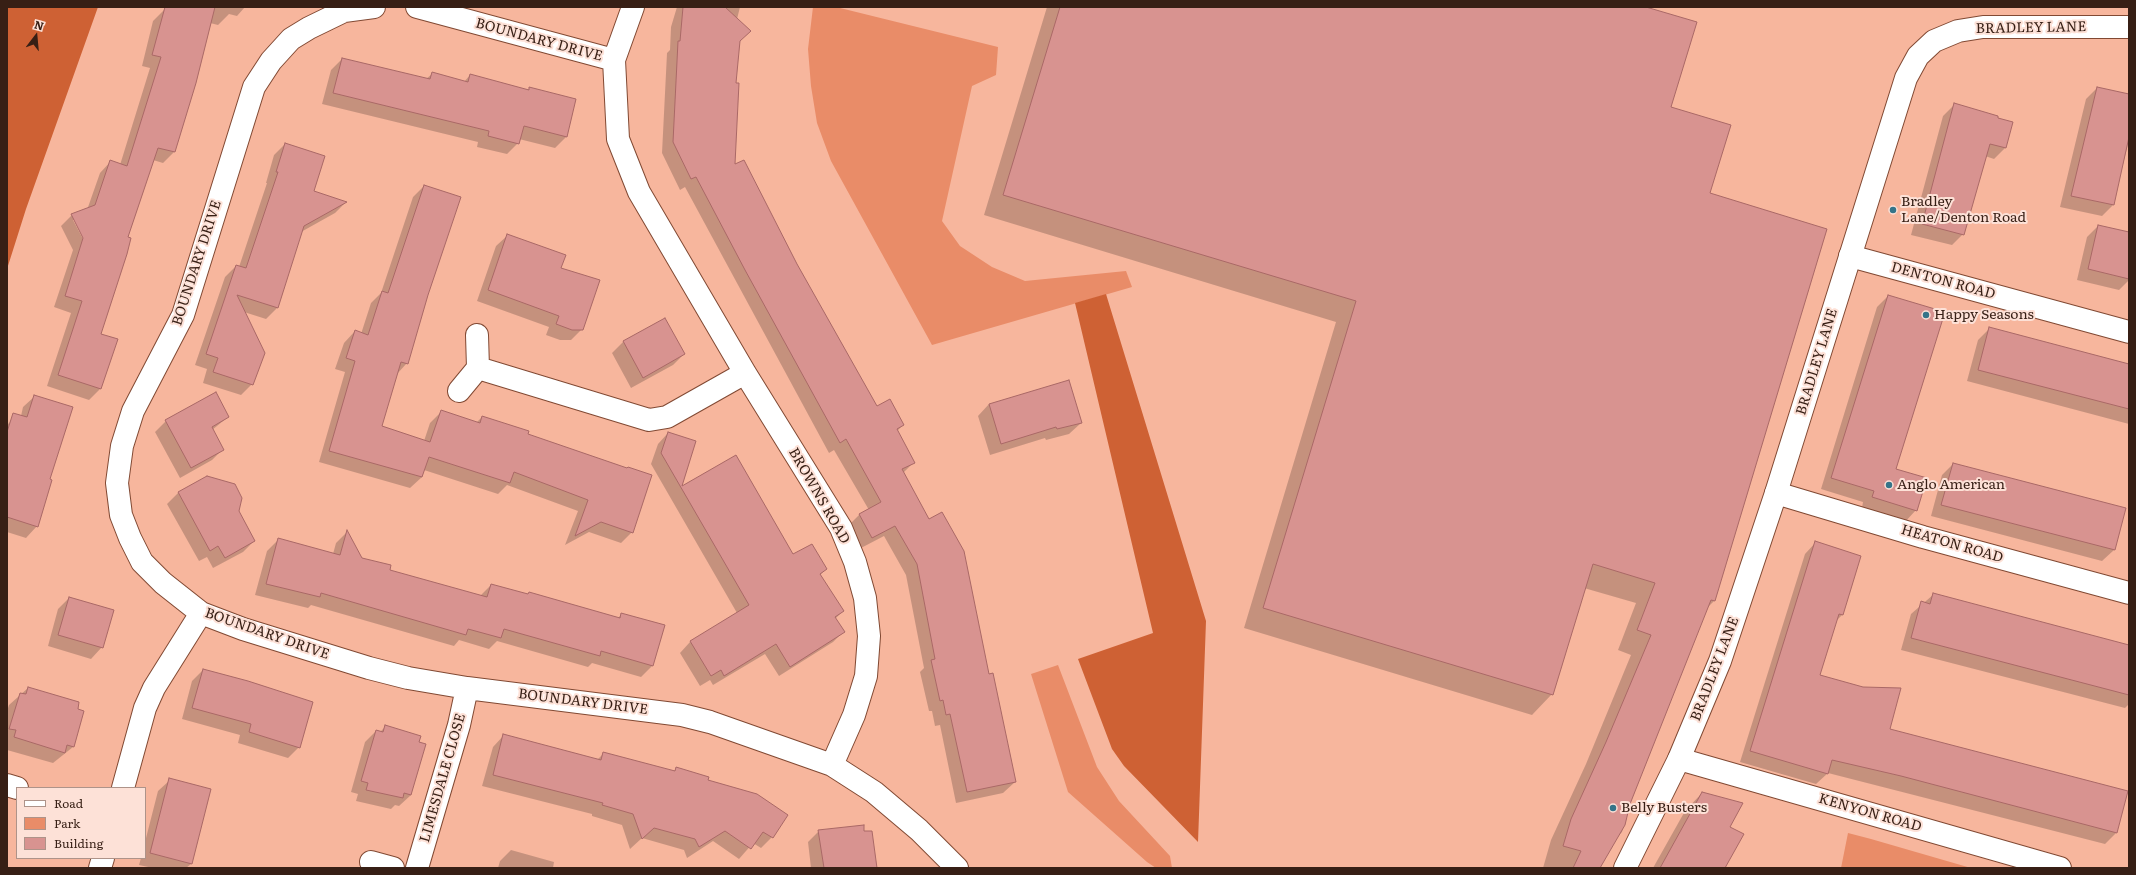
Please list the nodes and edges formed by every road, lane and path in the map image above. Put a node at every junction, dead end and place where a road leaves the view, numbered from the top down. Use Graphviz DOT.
graph roads {
  1 [pos="374,7"];
  2 [pos="417,7"];
  3 [pos="633,7"];
  4 [pos="344,9"];
  5 [pos="2129,27"];
  6 [pos="614,60"];
  7 [pos="1850,256"];
  8 [pos="2129,332"];
  9 [pos="478,335"];
  10 [pos="478,368"];
  11 [pos="745,373"];
  12 [pos="459,391"];
  13 [pos="1776,493"];
  14 [pos="2129,593"];
  15 [pos="201,613"];
  16 [pos="467,688"];
  17 [pos="1679,759"];
  18 [pos="832,765"];
  19 [pos="122,787"];
  20 [pos="371,862"];
  21 [pos="393,868"];
  22 [pos="417,868"];
  23 [pos="957,868"];
  24 [pos="1625,868"];
  25 [pos="2060,868"];
  1 -- 4 [label="street, BOUNDARY DRIVE"];
  2 -- 6 [label="street, BOUNDARY DRIVE"];
  3 -- 6 [label="street, BROWNS ROAD"];
  4 -- 15 [label="street, BOUNDARY DRIVE"];
  5 -- 7 [label="street, BRADLEY LANE"];
  6 -- 11 [label="street, BROWNS ROAD"];
  7 -- 8 [label="street, DENTON ROAD"];
  7 -- 13 [label="street, BRADLEY LANE"];
  9 -- 10 [label="street"];
  10 -- 11 [label="street"];
  10 -- 12 [label="street"];
  11 -- 18 [label="street, BROWNS ROAD"];
  13 -- 14 [label="street, HEATON ROAD"];
  13 -- 17 [label="street, BRADLEY LANE"];
  15 -- 16 [label="street, BOUNDARY DRIVE"];
  15 -- 19 [label="street"];
  16 -- 18 [label="street, BOUNDARY DRIVE"];
  16 -- 22 [label="street, LIMESDALE CLOSE"];
  17 -- 24 [label="street, BRADLEY LANE"];
  17 -- 25 [label="street, KENYON ROAD"];
  18 -- 23 [label="street, BOUNDARY DRIVE"];
  20 -- 21 [label="street"];
}
